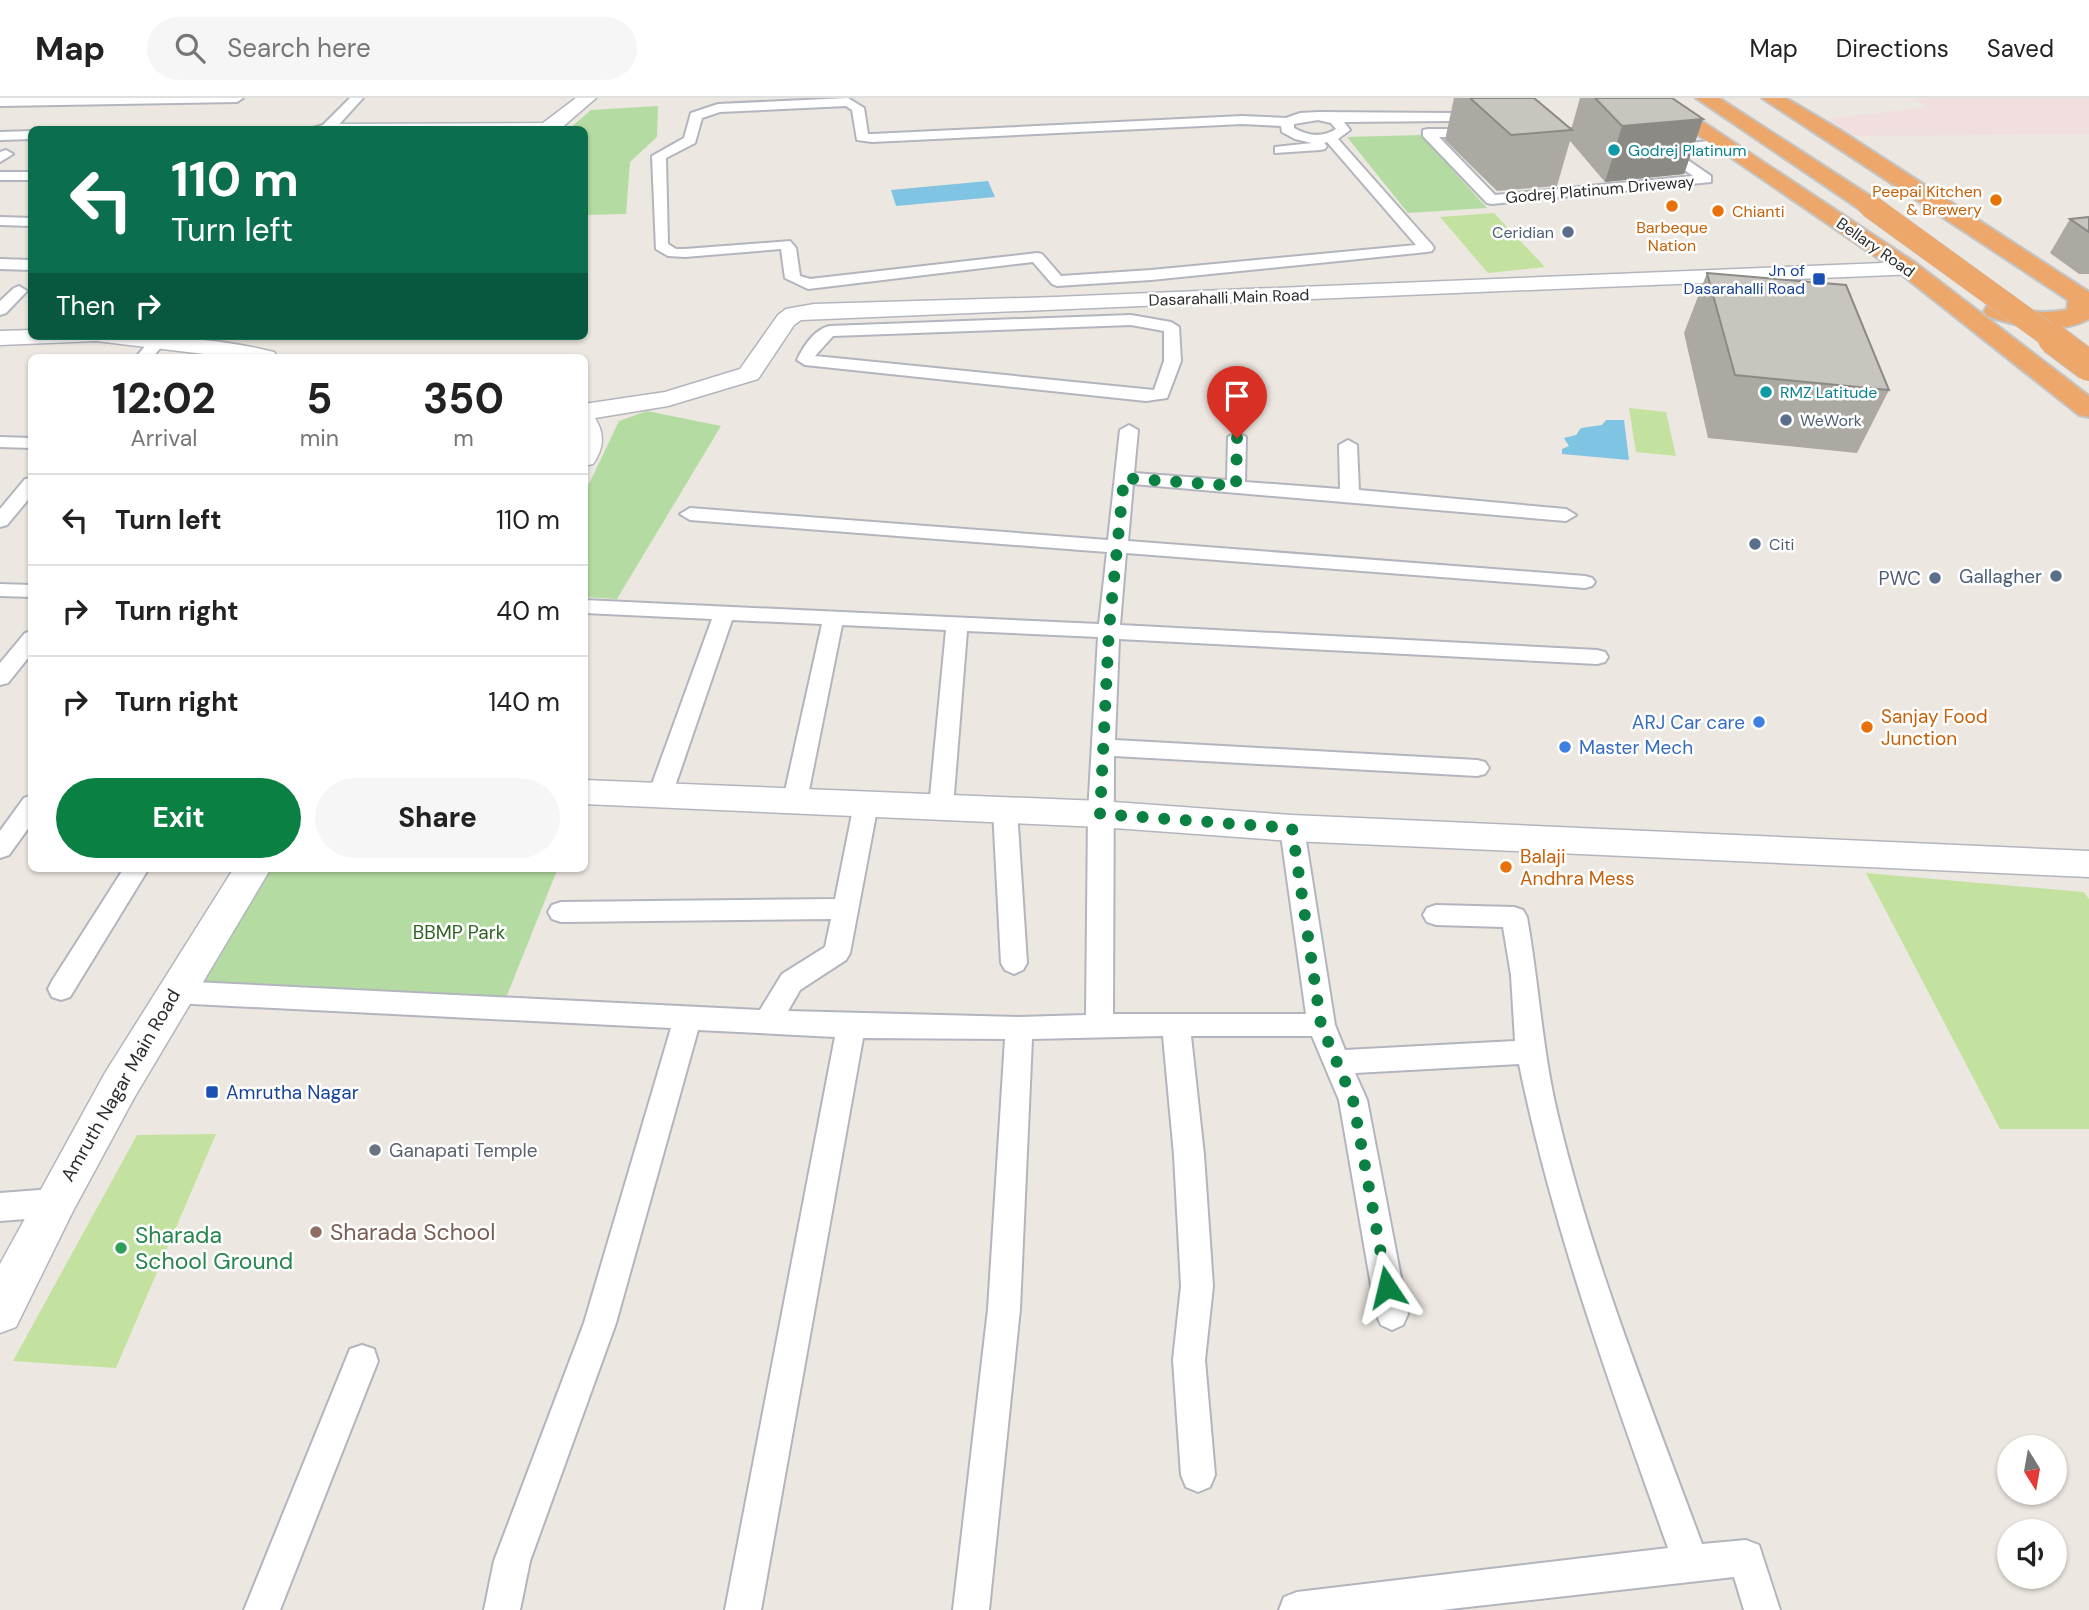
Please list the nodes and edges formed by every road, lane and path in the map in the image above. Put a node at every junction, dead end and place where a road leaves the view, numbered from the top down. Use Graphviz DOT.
graph roads {
  1 [pos="194,98"];
  2 [pos="237,98"];
  3 [pos="357,98"];
  4 [pos="587,98"];
  5 [pos="1706,98"];
  6 [pos="1737,98"];
  7 [pos="1772,98"];
  8 [pos="120,99"];
  9 [pos="54,100"];
  10 [pos="0,102"];
  11 [pos="1462,117"];
  12 [pos="1327,118"];
  13 [pos="1288,122"];
  14 [pos="1678,122"];
  15 [pos="329,126"];
  16 [pos="552,126"];
  17 [pos="1343,127"];
  18 [pos="28,135"];
  19 [pos="0,136"];
  20 [pos="1651,140"];
  21 [pos="1332,141"];
  22 [pos="1663,149"];
  23 [pos="1280,150"];
  24 [pos="0,176"];
  25 [pos="28,176"];
  26 [pos="0,221"];
  27 [pos="28,222"];
  28 [pos="730,234"];
  29 [pos="661,246"];
  30 [pos="1427,248"];
  31 [pos="0,264"];
  32 [pos="28,265"];
  33 [pos="1314,268"];
  34 [pos="1364,270"];
  35 [pos="1331,273"];
  36 [pos="1918,276"];
  37 [pos="808,284"];
  38 [pos="19,290"];
  39 [pos="2085,300"];
  40 [pos="0,310"];
  41 [pos="814,311"];
  42 [pos="1087,312"];
  43 [pos="1057,313"];
  44 [pos="2089,335"];
  45 [pos="28,337"];
  46 [pos="0,338"];
  47 [pos="116,340"];
  48 [pos="150,350"];
  49 [pos="237,354"];
  50 [pos="2089,366"];
  51 [pos="2089,409"];
  52 [pos="588,411"];
  53 [pos="588,426"];
  54 [pos="1129,430"];
  55 [pos="1237,438"];
  56 [pos="0,442"];
  57 [pos="28,443"];
  58 [pos="1348,445"];
  59 [pos="588,453"];
  60 [pos="1124,478"];
  61 [pos="1236,486"];
  62 [pos="28,488"];
  63 [pos="1350,495"];
  64 [pos="690,514"];
  65 [pos="1566,515"];
  66 [pos="0,522"];
  67 [pos="1116,545"];
  68 [pos="1585,583"];
  69 [pos="0,590"];
  70 [pos="28,591"];
  71 [pos="588,606"];
  72 [pos="724,613"];
  73 [pos="833,619"];
  74 [pos="957,624"];
  75 [pos="1109,629"];
  76 [pos="28,643"];
  77 [pos="1597,657"];
  78 [pos="0,678"];
  79 [pos="1103,747"];
  80 [pos="1477,768"];
  81 [pos="588,792"];
  82 [pos="660,795"];
  83 [pos="795,800"];
  84 [pos="866,803"];
  85 [pos="941,807"];
  86 [pos="28,810"];
  87 [pos="1005,810"];
  88 [pos="1100,814"];
  89 [pos="1292,828"];
  90 [pos="0,849"];
  91 [pos="2089,864"];
  92 [pos="134,872"];
  93 [pos="250,872"];
  94 [pos="844,909"];
  95 [pos="561,912"];
  96 [pos="1436,915"];
  97 [pos="1014,963"];
  98 [pos="61,989"];
  99 [pos="173,992"];
  100 [pos="687,1019"];
  101 [pos="767,1023"];
  102 [pos="1176,1025"];
  103 [pos="1321,1025"];
  104 [pos="851,1026"];
  105 [pos="1099,1026"];
  106 [pos="1019,1028"];
  107 [pos="1530,1052"];
  108 [pos="1337,1062"];
  109 [pos="52,1203"];
  110 [pos="0,1207"];
  111 [pos="0,1311"];
  112 [pos="1392,1314"];
  113 [pos="362,1361"];
  114 [pos="1198,1475"];
  115 [pos="1691,1563"];
  116 [pos="1424,1602"];
  117 [pos="262,1610"];
  118 [pos="502,1610"];
  119 [pos="743,1610"];
  120 [pos="971,1610"];
  121 [pos="1297,1610"];
  122 [pos="1762,1610"];
  1 -- 2 [label="street"];
  1 -- 8 [label="street"];
  3 -- 15 [label="street"];
  4 -- 16 [label="street"];
  5 -- 50 [label="highway, Bellary Road, bridge"];
  6 -- 44 [label="highway"];
  7 -- 39 [label="highway"];
  8 -- 9 [label="street"];
  9 -- 10 [label="street"];
  11 -- 12 [label="street"];
  12 -- 13 [label="street"];
  12 -- 17 [label="street"];
  13 -- 21 [label="street"];
  13 -- 29 [label="street"];
  14 -- 17 [label="street"];
  14 -- 20 [label="street"];
  14 -- 22 [label="street"];
  14 -- 36 [label="highway, Bellary Road"];
  17 -- 21 [label="street"];
  18 -- 19 [label="street"];
  20 -- 22 [label="street, Godrej Platinum Driveway"];
  20 -- 22 [label="street, Godrej Platinum Driveway"];
  21 -- 23 [label="street"];
  21 -- 30 [label="street"];
  24 -- 25 [label="street"];
  26 -- 27 [label="street"];
  28 -- 29 [label="street"];
  29 -- 37 [label="street"];
  30 -- 34 [label="street"];
  30 -- 37 [label="street"];
  31 -- 32 [label="street"];
  33 -- 35 [label="street"];
  36 -- 39 [label="highway"];
  36 -- 42 [label="street, Dasarahalli Main Road"];
  36 -- 51 [label="highway, Bellary Road"];
  37 -- 41 [label="street"];
  38 -- 40 [label="street"];
  41 -- 43 [label="street, Dasarahalli Main Road"];
  41 -- 52 [label="street, Dasarahalli Main Road"];
  42 -- 43 [label="street, Dasarahalli Main Road"];
  42 -- 43 [label="street"];
  45 -- 46 [label="street"];
  47 -- 48 [label="street"];
  48 -- 49 [label="street"];
  53 -- 59 [label="street"];
  54 -- 60 [label="street"];
  55 -- 61 [label="street"];
  56 -- 57 [label="street"];
  58 -- 63 [label="street"];
  60 -- 61 [label="street"];
  60 -- 67 [label="street"];
  61 -- 63 [label="street"];
  62 -- 66 [label="street"];
  63 -- 65 [label="street"];
  64 -- 67 [label="street"];
  67 -- 68 [label="street"];
  67 -- 75 [label="street"];
  69 -- 70 [label="street"];
  71 -- 72 [label="street"];
  72 -- 73 [label="street"];
  72 -- 82 [label="street"];
  73 -- 74 [label="street"];
  73 -- 83 [label="street"];
  74 -- 75 [label="street"];
  74 -- 85 [label="street"];
  75 -- 77 [label="street"];
  75 -- 79 [label="street"];
  76 -- 78 [label="street"];
  79 -- 80 [label="street"];
  79 -- 88 [label="street"];
  81 -- 82 [label="street"];
  82 -- 83 [label="street"];
  83 -- 84 [label="street"];
  84 -- 85 [label="street"];
  84 -- 94 [label="street"];
  85 -- 87 [label="street"];
  86 -- 90 [label="street"];
  87 -- 88 [label="street"];
  87 -- 97 [label="street"];
  88 -- 89 [label="street"];
  88 -- 105 [label="street"];
  89 -- 91 [label="street"];
  89 -- 103 [label="street"];
  92 -- 98 [label="street"];
  93 -- 99 [label="street, Amruth Nagar Main Road"];
  94 -- 95 [label="street"];
  94 -- 101 [label="street"];
  96 -- 107 [label="street"];
  99 -- 100 [label="street"];
  99 -- 109 [label="street, Amruth Nagar Main Road"];
  100 -- 101 [label="street"];
  100 -- 118 [label="street"];
  101 -- 104 [label="street"];
  102 -- 103 [label="street"];
  102 -- 105 [label="street"];
  102 -- 114 [label="street"];
  103 -- 108 [label="street"];
  104 -- 106 [label="street"];
  104 -- 119 [label="street"];
  105 -- 106 [label="street"];
  106 -- 120 [label="street"];
  107 -- 108 [label="street"];
  107 -- 115 [label="street"];
  108 -- 112 [label="street"];
  109 -- 110 [label="street"];
  109 -- 111 [label="street, Amruth Nagar Main Road"];
  113 -- 117 [label="street"];
  115 -- 116 [label="street"];
  115 -- 122 [label="street"];
  116 -- 121 [label="street"];
}
